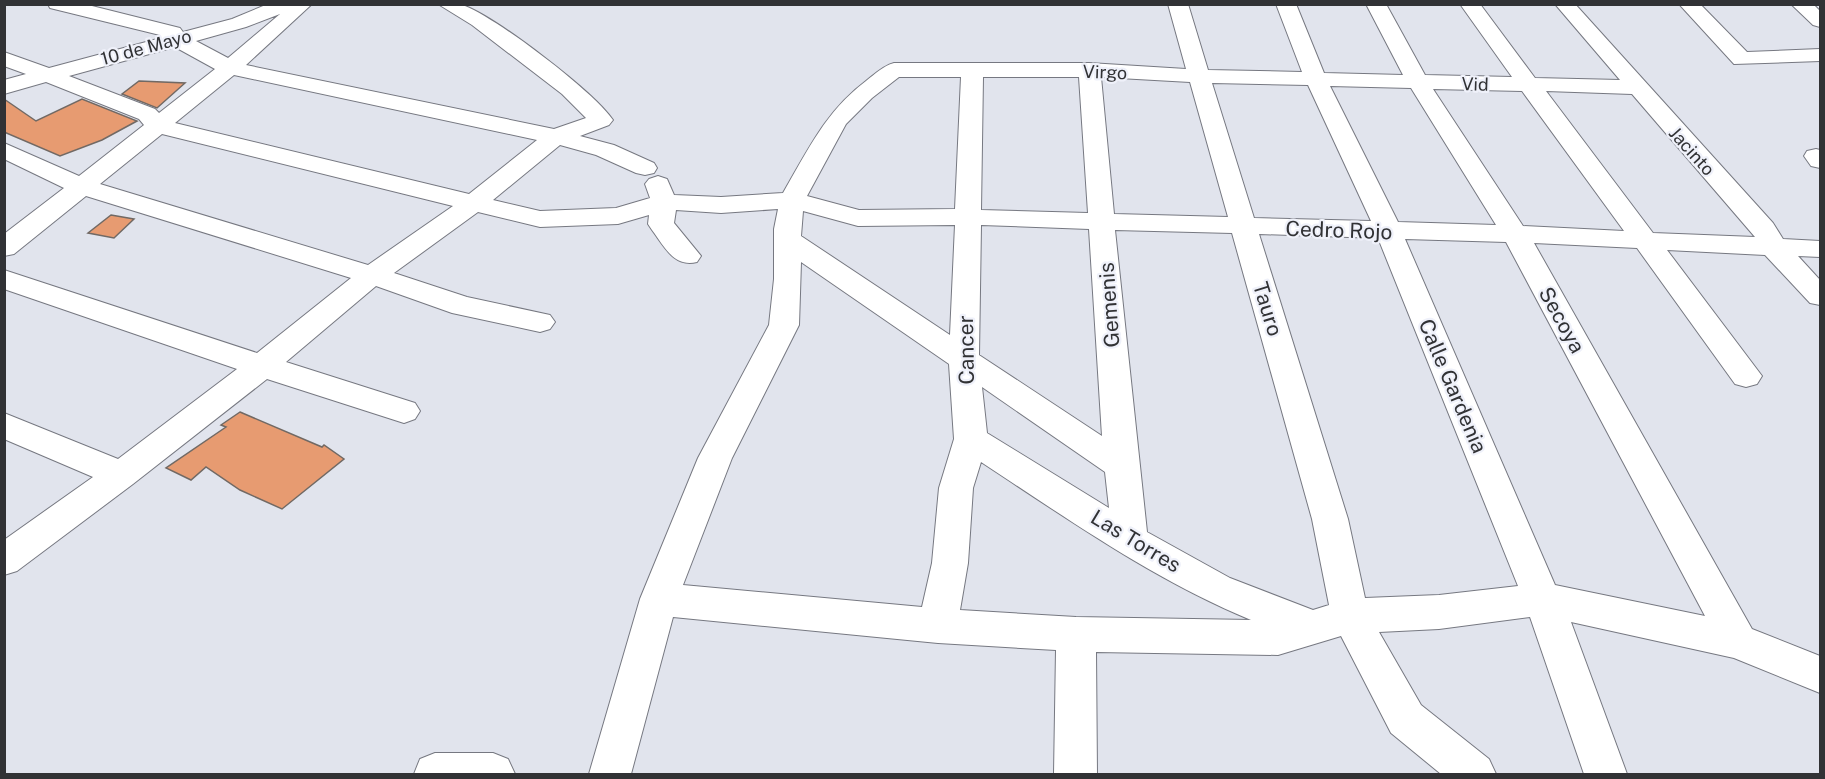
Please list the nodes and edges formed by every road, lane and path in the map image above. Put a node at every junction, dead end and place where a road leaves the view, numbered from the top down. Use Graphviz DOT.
graph roads {
  1 [pos="57,4"];
  2 [pos="447,4"];
  3 [pos="1178,4"];
  4 [pos="1286,4"];
  5 [pos="1376,4"];
  6 [pos="1469,4"];
  7 [pos="1564,4"];
  8 [pos="1688,4"];
  9 [pos="1800,4"];
  10 [pos="291,5"];
  11 [pos="1821,21"];
  12 [pos="174,36"];
  13 [pos="1821,55"];
  14 [pos="4,58"];
  15 [pos="230,68"];
  16 [pos="1089,70"];
  17 [pos="972,71"];
  18 [pos="45,74"];
  19 [pos="1202,76"];
  20 [pos="1316,79"];
  21 [pos="1418,82"];
  22 [pos="1528,85"];
  23 [pos="4,87"];
  24 [pos="1634,87"];
  25 [pos="601,120"];
  26 [pos="158,126"];
  27 [pos="556,137"];
  28 [pos="4,150"];
  29 [pos="645,168"];
  30 [pos="81,186"];
  31 [pos="792,200"];
  32 [pos="476,202"];
  33 [pos="664,202"];
  34 [pos="966,217"];
  35 [pos="1103,222"];
  36 [pos="1243,227"];
  37 [pos="1389,232"];
  38 [pos="1515,234"];
  39 [pos="1645,240"];
  40 [pos="789,241"];
  41 [pos="4,248"];
  42 [pos="1775,249"];
  43 [pos="1821,249"];
  44 [pos="687,256"];
  45 [pos="372,275"];
  46 [pos="4,279"];
  47 [pos="1821,296"];
  48 [pos="540,322"];
  49 [pos="964,362"];
  50 [pos="262,366"];
  51 [pos="1746,376"];
  52 [pos="404,411"];
  53 [pos="4,425"];
  54 [pos="971,438"];
  55 [pos="1121,466"];
  56 [pos="121,475"];
  57 [pos="1130,540"];
  58 [pos="4,560"];
  59 [pos="658,599"];
  60 [pos="1542,599"];
  61 [pos="1350,616"];
  62 [pos="938,626"];
  63 [pos="1311,627"];
  64 [pos="1076,634"];
  65 [pos="1738,641"];
  66 [pos="1821,675"];
  67 [pos="435,774"];
  68 [pos="493,774"];
  69 [pos="610,774"];
  70 [pos="1075,774"];
  71 [pos="1474,774"];
  72 [pos="1605,774"];
  1 -- 12 [label="street"];
  2 -- 25 [label="street"];
  3 -- 19 [label="street, Tauro"];
  4 -- 20 [label="street, Calle Gardenia"];
  5 -- 21 [label="street, Secoya"];
  6 -- 22 [label="street"];
  7 -- 24 [label="street, Jacinto"];
  8 -- 13 [label="street"];
  9 -- 11 [label="street"];
  10 -- 12 [label="street, 10 de Mayo"];
  10 -- 15 [label="street"];
  12 -- 15 [label="street"];
  12 -- 18 [label="street, 10 de Mayo"];
  14 -- 18 [label="street"];
  15 -- 26 [label="street"];
  15 -- 27 [label="street"];
  16 -- 17 [label="street, Virgo"];
  16 -- 19 [label="street, Virgo"];
  16 -- 35 [label="street, Gemenis"];
  17 -- 31 [label="street, Virgo"];
  17 -- 34 [label="street, Cancer"];
  18 -- 23 [label="street, 10 de Mayo"];
  18 -- 26 [label="street"];
  19 -- 20 [label="street, Virgo"];
  19 -- 36 [label="street, Tauro"];
  20 -- 21 [label="street, Vid"];
  20 -- 37 [label="street, Calle Gardenia"];
  21 -- 22 [label="street, Vid"];
  21 -- 38 [label="street, Secoya"];
  22 -- 24 [label="street, Vid"];
  22 -- 39 [label="street"];
  24 -- 42 [label="street, Jacinto"];
  25 -- 27 [label="street"];
  25 -- 29 [label="street"];
  26 -- 30 [label="street"];
  26 -- 32 [label="street, Cedro Rojo"];
  27 -- 29 [label="street"];
  27 -- 32 [label="street"];
  28 -- 30 [label="street"];
  29 -- 33 [label="street"];
  30 -- 41 [label="street"];
  30 -- 45 [label="street"];
  31 -- 33 [label="street, Cedro Rojo"];
  31 -- 34 [label="street, Cedro Rojo"];
  31 -- 40 [label="street"];
  32 -- 33 [label="street, Cedro Rojo"];
  32 -- 45 [label="street"];
  33 -- 44 [label="street"];
  34 -- 35 [label="street, Cedro Rojo"];
  34 -- 49 [label="street, Cancer"];
  35 -- 36 [label="street, Cedro Rojo"];
  35 -- 55 [label="street, Gemenis"];
  36 -- 37 [label="street, Cedro Rojo"];
  36 -- 61 [label="street, Tauro"];
  37 -- 38 [label="street, Cedro Rojo"];
  37 -- 60 [label="street, Calle Gardenia"];
  38 -- 39 [label="street, Cedro Rojo"];
  38 -- 65 [label="street, Secoya"];
  39 -- 42 [label="street, Cedro Rojo"];
  39 -- 51 [label="street"];
  40 -- 49 [label="street"];
  40 -- 59 [label="street"];
  42 -- 43 [label="street, Cedro Rojo"];
  42 -- 47 [label="street, Jacinto"];
  45 -- 48 [label="street"];
  45 -- 50 [label="street"];
  46 -- 50 [label="street"];
  49 -- 54 [label="street, Cancer"];
  49 -- 55 [label="street"];
  50 -- 52 [label="street"];
  50 -- 56 [label="street"];
  53 -- 56 [label="street"];
  54 -- 57 [label="street, Las Torres"];
  54 -- 62 [label="street, Cancer"];
  55 -- 57 [label="street, Gemenis"];
  56 -- 58 [label="street"];
  57 -- 63 [label="street, Las Torres"];
  59 -- 62 [label="street"];
  59 -- 69 [label="street"];
  60 -- 61 [label="street"];
  60 -- 65 [label="street"];
  60 -- 72 [label="street, Calle Gardenia"];
  61 -- 63 [label="street"];
  61 -- 71 [label="street"];
  62 -- 64 [label="street"];
  63 -- 64 [label="street"];
  64 -- 70 [label="street"];
  65 -- 66 [label="street"];
  67 -- 68 [label="street"];
}
